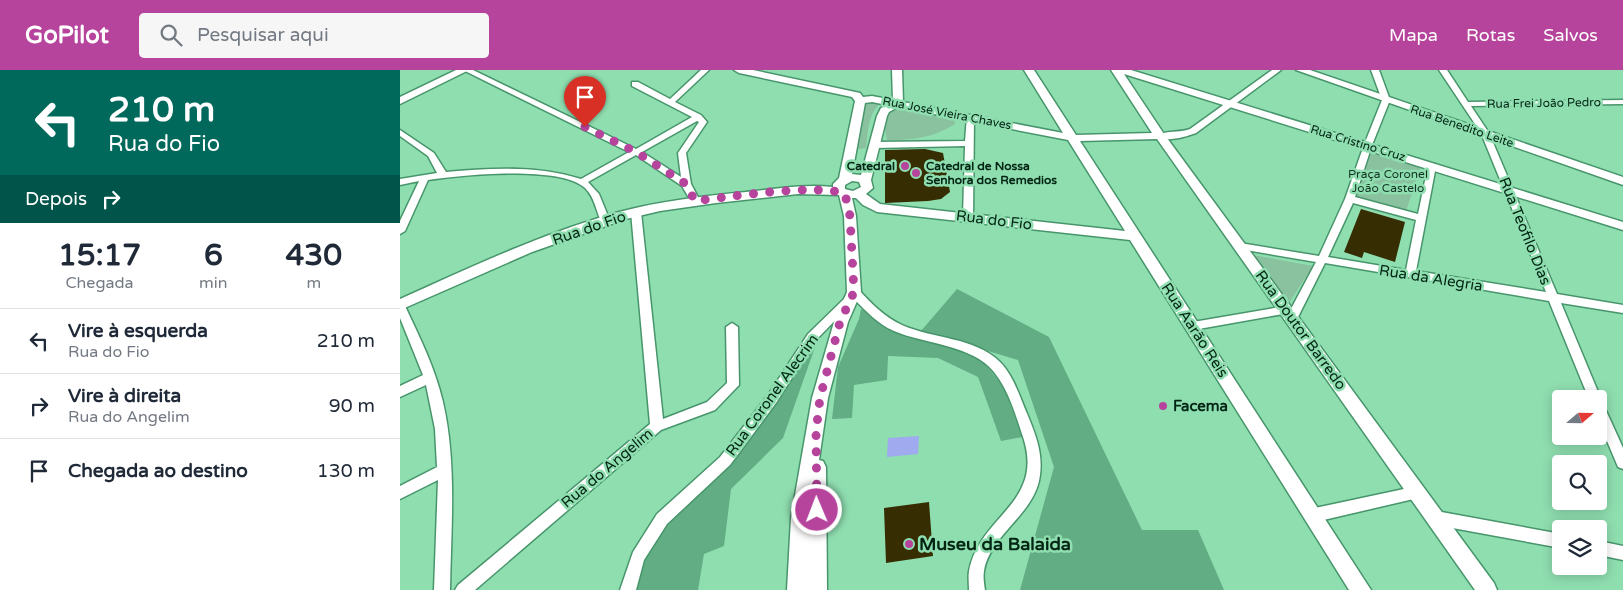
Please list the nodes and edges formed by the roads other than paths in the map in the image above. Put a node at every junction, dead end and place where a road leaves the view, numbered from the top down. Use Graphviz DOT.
graph roads {
  1 [pos="466,70"];
  2 [pos="705,70"];
  3 [pos="738,70"];
  4 [pos="897,70"];
  5 [pos="1029,70"];
  6 [pos="1116,70"];
  7 [pos="1121,70"];
  8 [pos="1277,70"];
  9 [pos="1301,70"];
  10 [pos="1375,70"];
  11 [pos="1443,70"];
  12 [pos="635,84"];
  13 [pos="1386,100"];
  14 [pos="400,101"];
  15 [pos="860,101"];
  16 [pos="671,102"];
  17 [pos="1623,102"];
  18 [pos="898,103"];
  19 [pos="1230,104"];
  20 [pos="1466,104"];
  21 [pos="698,117"];
  22 [pos="970,118"];
  23 [pos="400,132"];
  24 [pos="1485,133"];
  25 [pos="1160,136"];
  26 [pos="1073,138"];
  27 [pos="969,143"];
  28 [pos="875,144"];
  29 [pos="1368,145"];
  30 [pos="636,152"];
  31 [pos="1432,166"];
  32 [pos="442,174"];
  33 [pos="425,177"];
  34 [pos="865,180"];
  35 [pos="1623,181"];
  36 [pos="400,182"];
  37 [pos="582,182"];
  38 [pos="686,184"];
  39 [pos="848,189"];
  40 [pos="1508,189"];
  41 [pos="1350,200"];
  42 [pos="695,201"];
  43 [pos="636,212"];
  44 [pos="968,216"];
  45 [pos="1420,218"];
  46 [pos="605,221"];
  47 [pos="1623,226"];
  48 [pos="400,231"];
  49 [pos="1135,236"];
  50 [pos="1240,246"];
  51 [pos="1322,260"];
  52 [pos="1410,275"];
  53 [pos="853,296"];
  54 [pos="1552,298"];
  55 [pos="400,305"];
  56 [pos="1623,309"];
  57 [pos="1289,314"];
  58 [pos="1193,326"];
  59 [pos="732,327"];
  60 [pos="430,377"];
  61 [pos="1591,390"];
  62 [pos="400,392"];
  63 [pos="657,426"];
  64 [pos="1608,429"];
  65 [pos="816,432"];
  66 [pos="1623,463"];
  67 [pos="444,470"];
  68 [pos="1418,492"];
  69 [pos="400,493"];
  70 [pos="1315,515"];
  71 [pos="1436,518"];
  72 [pos="1552,539"];
  73 [pos="1607,550"];
  74 [pos="1623,553"];
  75 [pos="442,590"];
  76 [pos="463,590"];
  77 [pos="628,590"];
  78 [pos="797,590"];
  79 [pos="817,590"];
  80 [pos="977,590"];
  81 [pos="1361,590"];
  82 [pos="1487,590"];
  1 -- 14 [label="main road"];
  1 -- 30 [label="street"];
  2 -- 16 [label="street"];
  3 -- 15 [label="main road, Rua José Vieira Chaves"];
  4 -- 18 [label="main road"];
  5 -- 26 [label="main road, Rua Aarão Reis"];
  6 -- 25 [label="main road, Rua Doutor Barredo"];
  7 -- 19 [label="main road, Rua Cristino Cruz"];
  8 -- 19 [label="street"];
  9 -- 13 [label="main road, Rua Benedito Leite"];
  10 -- 13 [label="street"];
  11 -- 20 [label="street, Rua Teofilo Dias"];
  12 -- 16 [label="street"];
  13 -- 24 [label="main road, Rua Benedito Leite"];
  13 -- 29 [label="street"];
  15 -- 18 [label="main road, Rua José Vieira Chaves"];
  15 -- 39 [label="main road"];
  16 -- 21 [label="street"];
  17 -- 20 [label="street, Rua Frei João Pedro"];
  18 -- 22 [label="main road, Rua José Vieira Chaves"];
  18 -- 28 [label="main road"];
  19 -- 25 [label="street"];
  19 -- 29 [label="main road, Rua Cristino Cruz"];
  20 -- 24 [label="street, Rua Teofilo Dias"];
  21 -- 30 [label="street"];
  21 -- 38 [label="street"];
  22 -- 26 [label="main road, Rua José Vieira Chaves"];
  22 -- 27 [label="street"];
  23 -- 32 [label="street"];
  24 -- 35 [label="main road, Rua Benedito Leite"];
  24 -- 40 [label="street, Rua Teofilo Dias"];
  25 -- 26 [label="main road, Rua José Vieira Chaves"];
  25 -- 50 [label="main road, Rua Doutor Barredo"];
  26 -- 49 [label="main road, Rua Aarão Reis"];
  27 -- 28 [label="street"];
  27 -- 44 [label="street"];
  28 -- 34 [label="main road"];
  29 -- 31 [label="main road, Rua Cristino Cruz"];
  29 -- 41 [label="street"];
  30 -- 37 [label="street"];
  30 -- 38 [label="street"];
  31 -- 40 [label="main road, Rua Cristino Cruz"];
  31 -- 45 [label="street"];
  32 -- 33 [label="street"];
  32 -- 37 [label="street"];
  33 -- 36 [label="street"];
  33 -- 48 [label="street"];
  34 -- 39 [label="main road"];
  34 -- 39 [label="main road"];
  37 -- 46 [label="street"];
  38 -- 42 [label="street"];
  39 -- 42 [label="main road, Rua do Fio"];
  39 -- 44 [label="main road, Rua do Fio"];
  39 -- 53 [label="main road"];
  40 -- 47 [label="main road, Rua Cristino Cruz"];
  40 -- 54 [label="street, Rua Teofilo Dias"];
  41 -- 45 [label="street"];
  41 -- 51 [label="street"];
  42 -- 43 [label="main road, Rua do Fio"];
  43 -- 46 [label="main road, Rua do Fio"];
  43 -- 63 [label="street, Rua do Angelim"];
  44 -- 49 [label="main road, Rua do Fio"];
  45 -- 52 [label="street"];
  46 -- 55 [label="main road, Rua do Fio"];
  49 -- 58 [label="main road, Rua Aarão Reis"];
  50 -- 51 [label="street, Rua da Alegria"];
  50 -- 57 [label="main road, Rua Doutor Barredo"];
  51 -- 52 [label="street, Rua da Alegria"];
  51 -- 57 [label="street"];
  52 -- 54 [label="street, Rua da Alegria"];
  53 -- 65 [label="main road"];
  53 -- 77 [label="street, Rua Coronel Alecrim"];
  53 -- 80 [label="street"];
  54 -- 56 [label="street, Rua da Alegria"];
  54 -- 61 [label="street, Rua Teofilo Dias"];
  55 -- 60 [label="street"];
  57 -- 58 [label="street"];
  57 -- 68 [label="main road, Rua Doutor Barredo"];
  58 -- 70 [label="main road, Rua Aarão Reis"];
  59 -- 63 [label="street"];
  60 -- 62 [label="street"];
  60 -- 67 [label="street"];
  63 -- 76 [label="street, Rua do Angelim"];
  64 -- 66 [label="street"];
  65 -- 78 [label="main road"];
  65 -- 79 [label="main road"];
  67 -- 69 [label="street"];
  67 -- 75 [label="street"];
  68 -- 70 [label="street"];
  68 -- 71 [label="main road, Rua Doutor Barredo"];
  70 -- 81 [label="main road, Rua Aarão Reis"];
  71 -- 72 [label="street"];
  71 -- 82 [label="main road, Rua Doutor Barredo"];
  73 -- 74 [label="street"];
}
